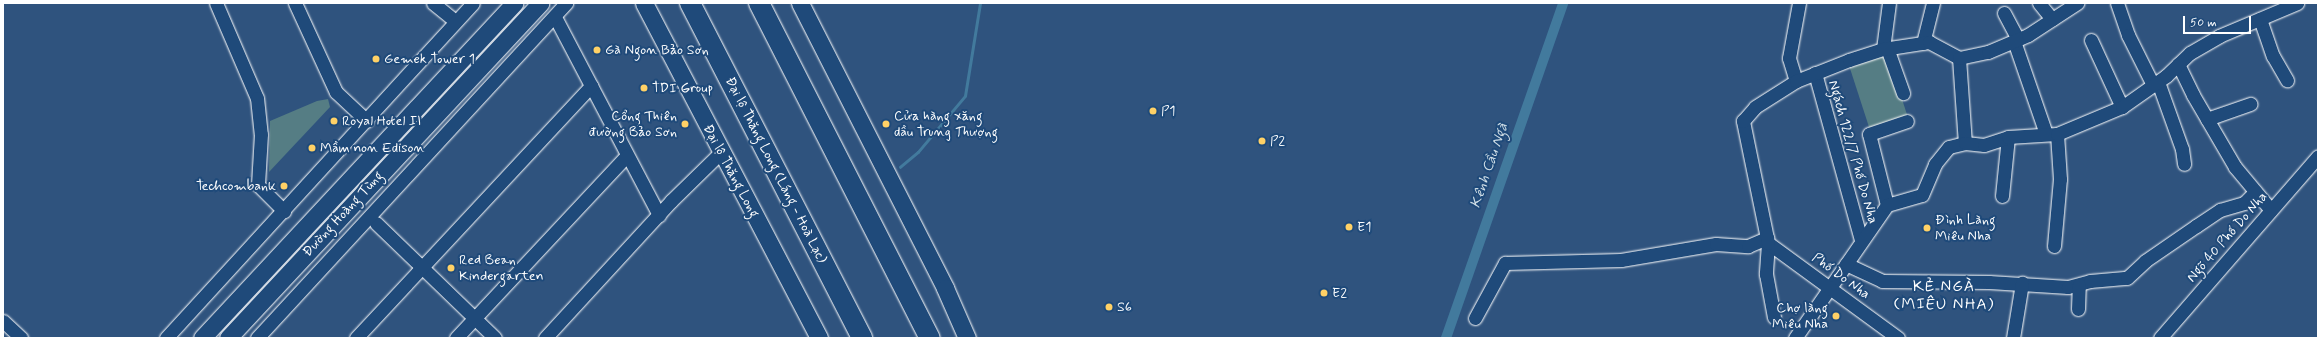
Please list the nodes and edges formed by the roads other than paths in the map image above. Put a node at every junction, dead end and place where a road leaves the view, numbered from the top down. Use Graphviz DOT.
graph roads {
  1 [pos="216,3"];
  2 [pos="295,3"];
  3 [pos="433,3"];
  4 [pos="473,3"];
  5 [pos="514,3"];
  6 [pos="540,3"];
  7 [pos="566,3"];
  8 [pos="644,3"];
  9 [pos="690,3"];
  10 [pos="759,3"];
  11 [pos="800,3"];
  12 [pos="1799,3"];
  13 [pos="1889,3"];
  14 [pos="1933,3"];
  15 [pos="2039,3"];
  16 [pos="2077,3"];
  17 [pos="2117,3"];
  18 [pos="2297,3"];
  19 [pos="2272,8"];
  20 [pos="2004,13"];
  21 [pos="555,17"];
  22 [pos="2052,19"];
  23 [pos="2260,20"];
  24 [pos="455,21"];
  25 [pos="2016,40"];
  26 [pos="2091,40"];
  27 [pos="1923,43"];
  28 [pos="1885,48"];
  29 [pos="1959,58"];
  30 [pos="2178,64"];
  31 [pos="1815,73"];
  32 [pos="2287,80"];
  33 [pos="1796,81"];
  34 [pos="2156,84"];
  35 [pos="591,86"];
  36 [pos="1903,93"];
  37 [pos="2250,104"];
  38 [pos="2122,107"];
  39 [pos="2207,120"];
  40 [pos="366,121"];
  41 [pos="1907,121"];
  42 [pos="2051,134"];
  43 [pos="2008,137"];
  44 [pos="1965,143"];
  45 [pos="721,152"];
  46 [pos="627,154"];
  47 [pos="2318,156"];
  48 [pos="2184,164"];
  49 [pos="2255,192"];
  50 [pos="2002,196"];
  51 [pos="1887,205"];
  52 [pos="2271,210"];
  53 [pos="284,211"];
  54 [pos="659,215"];
  55 [pos="376,223"];
  56 [pos="1861,240"];
  57 [pos="1768,241"];
  58 [pos="2054,246"];
  59 [pos="1846,264"];
  60 [pos="422,267"];
  61 [pos="2022,283"];
  62 [pos="2079,285"];
  63 [pos="1828,287"];
  64 [pos="2078,309"];
  65 [pos="1774,317"];
  66 [pos="474,318"];
  67 [pos="1475,318"];
  68 [pos="3,321"];
  69 [pos="15,336"];
  70 [pos="166,338"];
  71 [pos="202,338"];
  72 [pos="228,338"];
  73 [pos="257,338"];
  74 [pos="356,338"];
  75 [pos="456,338"];
  76 [pos="495,338"];
  77 [pos="545,338"];
  78 [pos="819,338"];
  79 [pos="862,338"];
  80 [pos="930,338"];
  81 [pos="967,338"];
  82 [pos="1795,338"];
  83 [pos="1898,338"];
  84 [pos="2013,338"];
  85 [pos="2160,338"];
  1 -- 53 [label="street"];
  2 -- 40 [label="street"];
  3 -- 24 [label="street"];
  4 -- 24 [label="street"];
  5 -- 71 [label="main road, Đường Hoàng Tùng"];
  6 -- 72 [label="main road, Đường Hoàng Tùng"];
  7 -- 21 [label="street"];
  8 -- 45 [label="main road, Đại lộ Thăng Long"];
  9 -- 79 [label="highway, Đại lộ Thăng Long (Láng - Hoà Lạc)"];
  10 -- 80 [label="highway"];
  11 -- 81 [label="main road"];
  12 -- 33 [label="street"];
  13 -- 28 [label="street"];
  14 -- 27 [label="street"];
  15 -- 22 [label="street"];
  16 -- 22 [label="street"];
  17 -- 34 [label="street"];
  18 -- 19 [label="street"];
  19 -- 23 [label="street"];
  20 -- 25 [label="street"];
  21 -- 35 [label="street"];
  21 -- 73 [label="street"];
  22 -- 25 [label="street"];
  23 -- 30 [label="street"];
  23 -- 32 [label="street"];
  24 -- 40 [label="street"];
  25 -- 29 [label="street"];
  25 -- 42 [label="street"];
  26 -- 38 [label="street"];
  27 -- 28 [label="street"];
  27 -- 29 [label="street"];
  28 -- 31 [label="street"];
  28 -- 36 [label="street"];
  29 -- 44 [label="street"];
  30 -- 34 [label="street"];
  30 -- 39 [label="street"];
  31 -- 33 [label="street"];
  31 -- 56 [label="street, Ngách 122/7 Phố Do Nha"];
  33 -- 57 [label="street"];
  34 -- 38 [label="street"];
  34 -- 48 [label="street"];
  35 -- 46 [label="street"];
  35 -- 60 [label="street"];
  37 -- 39 [label="street"];
  38 -- 42 [label="street"];
  39 -- 49 [label="street"];
  40 -- 53 [label="street"];
  41 -- 51 [label="street"];
  42 -- 43 [label="street"];
  42 -- 58 [label="street"];
  43 -- 44 [label="street"];
  43 -- 50 [label="street"];
  44 -- 51 [label="street"];
  45 -- 54 [label="street"];
  45 -- 78 [label="main road, Đại lộ Thăng Long"];
  46 -- 54 [label="street"];
  46 -- 66 [label="street"];
  47 -- 52 [label="street, Ngõ 40 Phố Do Nha"];
  49 -- 52 [label="street"];
  49 -- 62 [label="street"];
  51 -- 56 [label="street"];
  52 -- 85 [label="street, Ngõ 40 Phố Do Nha"];
  53 -- 70 [label="street"];
  54 -- 77 [label="street"];
  55 -- 60 [label="street"];
  56 -- 59 [label="street"];
  57 -- 63 [label="street, Phố Do Nha"];
  57 -- 65 [label="street"];
  57 -- 67 [label="street"];
  59 -- 61 [label="street"];
  59 -- 63 [label="street"];
  60 -- 66 [label="street"];
  60 -- 74 [label="street"];
  61 -- 62 [label="street"];
  61 -- 84 [label="street"];
  62 -- 64 [label="street"];
  63 -- 82 [label="street"];
  63 -- 83 [label="street, Phố Do Nha"];
  66 -- 75 [label="street"];
  66 -- 76 [label="street"];
  68 -- 69 [label="street"];
}
